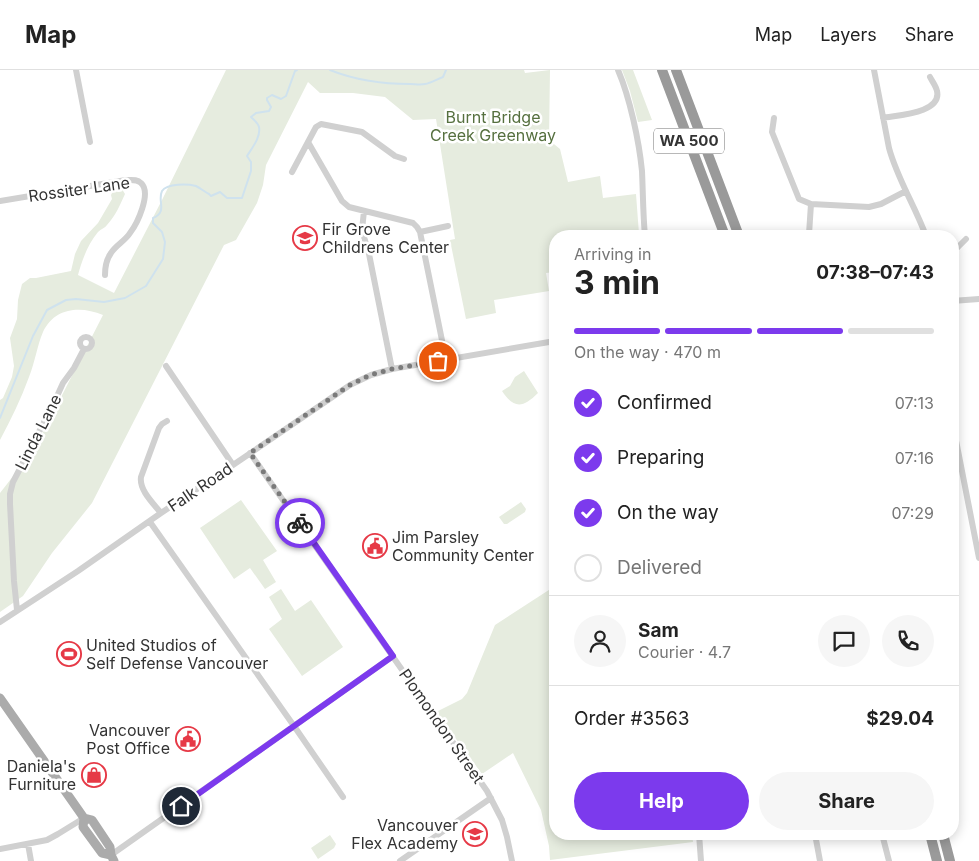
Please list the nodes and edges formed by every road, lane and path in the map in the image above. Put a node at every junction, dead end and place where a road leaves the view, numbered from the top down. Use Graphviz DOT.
graph roads {
  1 [pos="76,70"];
  2 [pos="618,70"];
  3 [pos="662,70"];
  4 [pos="676,70"];
  5 [pos="874,70"];
  6 [pos="930,77"];
  7 [pos="774,118"];
  8 [pos="883,118"];
  9 [pos="90,142"];
  10 [pos="308,142"];
  11 [pos="404,159"];
  12 [pos="292,172"];
  13 [pos="906,191"];
  14 [pos="0,200"];
  15 [pos="811,204"];
  16 [pos="364,211"];
  17 [pos="448,226"];
  18 [pos="645,230"];
  19 [pos="723,230"];
  20 [pos="737,230"];
  21 [pos="809,230"];
  22 [pos="924,230"];
  23 [pos="420,232"];
  24 [pos="966,239"];
  25 [pos="959,246"];
  26 [pos="105,275"];
  27 [pos="979,300"];
  28 [pos="959,301"];
  29 [pos="549,342"];
  30 [pos="84,349"];
  31 [pos="446,360"];
  32 [pos="166,366"];
  33 [pos="392,369"];
  34 [pos="167,421"];
  35 [pos="250,453"];
  36 [pos="959,456"];
  37 [pos="233,466"];
  38 [pos="161,513"];
  39 [pos="150,522"];
  40 [pos="979,558"];
  41 [pos="17,610"];
  42 [pos="0,622"];
  43 [pos="393,656"];
  44 [pos="0,698"];
  45 [pos="294,726"];
  46 [pos="343,797"];
  47 [pos="491,798"];
  48 [pos="84,818"];
  49 [pos="699,840"];
  50 [pos="816,840"];
  51 [pos="884,840"];
  52 [pos="932,840"];
  53 [pos="945,840"];
  54 [pos="28,844"];
  55 [pos="0,849"];
  56 [pos="113,858"];
  57 [pos="31,861"];
  58 [pos="400,861"];
  59 [pos="512,861"];
  60 [pos="701,861"];
  61 [pos="820,861"];
  62 [pos="890,861"];
  63 [pos="937,861"];
  64 [pos="950,861"];
  1 -- 9 [label="street"];
  2 -- 18 [label="street"];
  3 -- 19 [label="highway, WA 500"];
  4 -- 20 [label="highway, WA 500"];
  5 -- 8 [label="street"];
  6 -- 8 [label="street"];
  7 -- 15 [label="street"];
  8 -- 13 [label="street"];
  10 -- 11 [label="street"];
  10 -- 12 [label="street"];
  10 -- 16 [label="street"];
  13 -- 15 [label="street"];
  13 -- 22 [label="street"];
  14 -- 26 [label="street, Rossiter Lane"];
  15 -- 21 [label="street"];
  16 -- 23 [label="street"];
  16 -- 33 [label="street"];
  17 -- 23 [label="street"];
  23 -- 31 [label="street"];
  24 -- 25 [label="street"];
  27 -- 28 [label="street"];
  29 -- 31 [label="street, Falk Road"];
  30 -- 41 [label="street, Linda Lane"];
  31 -- 33 [label="street, Falk Road"];
  32 -- 37 [label="street"];
  33 -- 35 [label="street, Falk Road"];
  34 -- 38 [label="street"];
  35 -- 37 [label="street, Falk Road"];
  35 -- 43 [label="street, Plomondon Street"];
  36 -- 40 [label="street"];
  37 -- 38 [label="street, Falk Road"];
  38 -- 39 [label="street, Falk Road"];
  39 -- 41 [label="street, Falk Road"];
  39 -- 45 [label="street"];
  41 -- 42 [label="street, Falk Road"];
  43 -- 45 [label="street"];
  43 -- 47 [label="street, Plomondon Street"];
  44 -- 48 [label="main road"];
  45 -- 46 [label="street"];
  45 -- 56 [label="street"];
  47 -- 58 [label="street"];
  47 -- 59 [label="street, Plomondon Street"];
  48 -- 54 [label="street"];
  48 -- 56 [label="main road"];
  49 -- 60 [label="street"];
  50 -- 61 [label="street"];
  51 -- 62 [label="street"];
  52 -- 63 [label="highway"];
  53 -- 64 [label="highway"];
  54 -- 55 [label="street"];
  54 -- 57 [label="street"];
}
